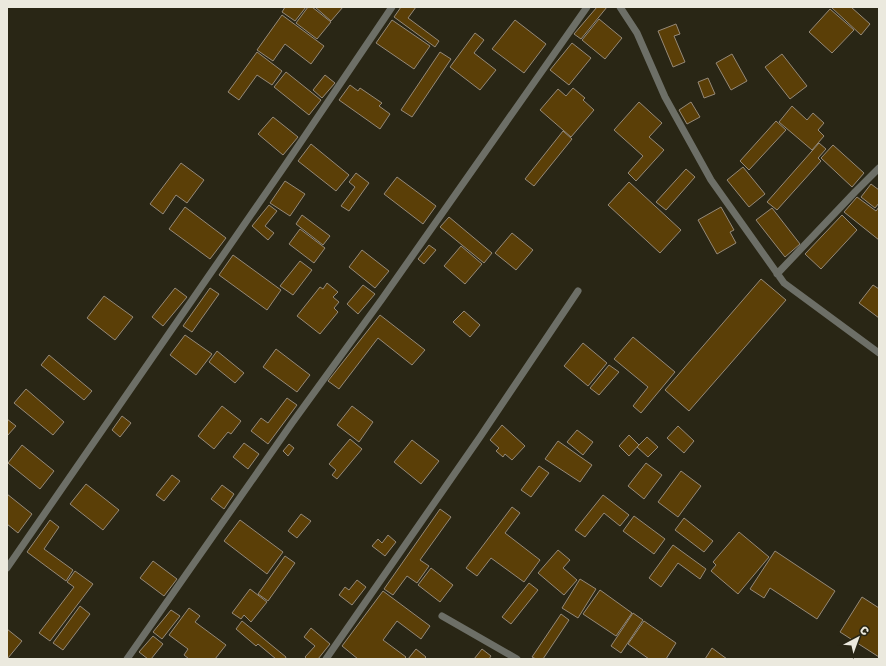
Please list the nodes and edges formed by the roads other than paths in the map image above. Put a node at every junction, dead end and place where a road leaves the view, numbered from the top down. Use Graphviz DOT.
graph roads {
  1 [pos="392,7"];
  2 [pos="587,7"];
  3 [pos="620,7"];
  4 [pos="879,168"];
  5 [pos="778,274"];
  6 [pos="578,291"];
  7 [pos="879,353"];
  8 [pos="7,568"];
  9 [pos="442,616"];
  10 [pos="127,659"];
  11 [pos="326,659"];
  12 [pos="517,659"];
  1 -- 8 [label="lane"];
  2 -- 10 [label="lane"];
  3 -- 5 [label="lane"];
  4 -- 5 [label="lane"];
  5 -- 7 [label="lane"];
  6 -- 11 [label="lane"];
  9 -- 12 [label="lane"];
}
